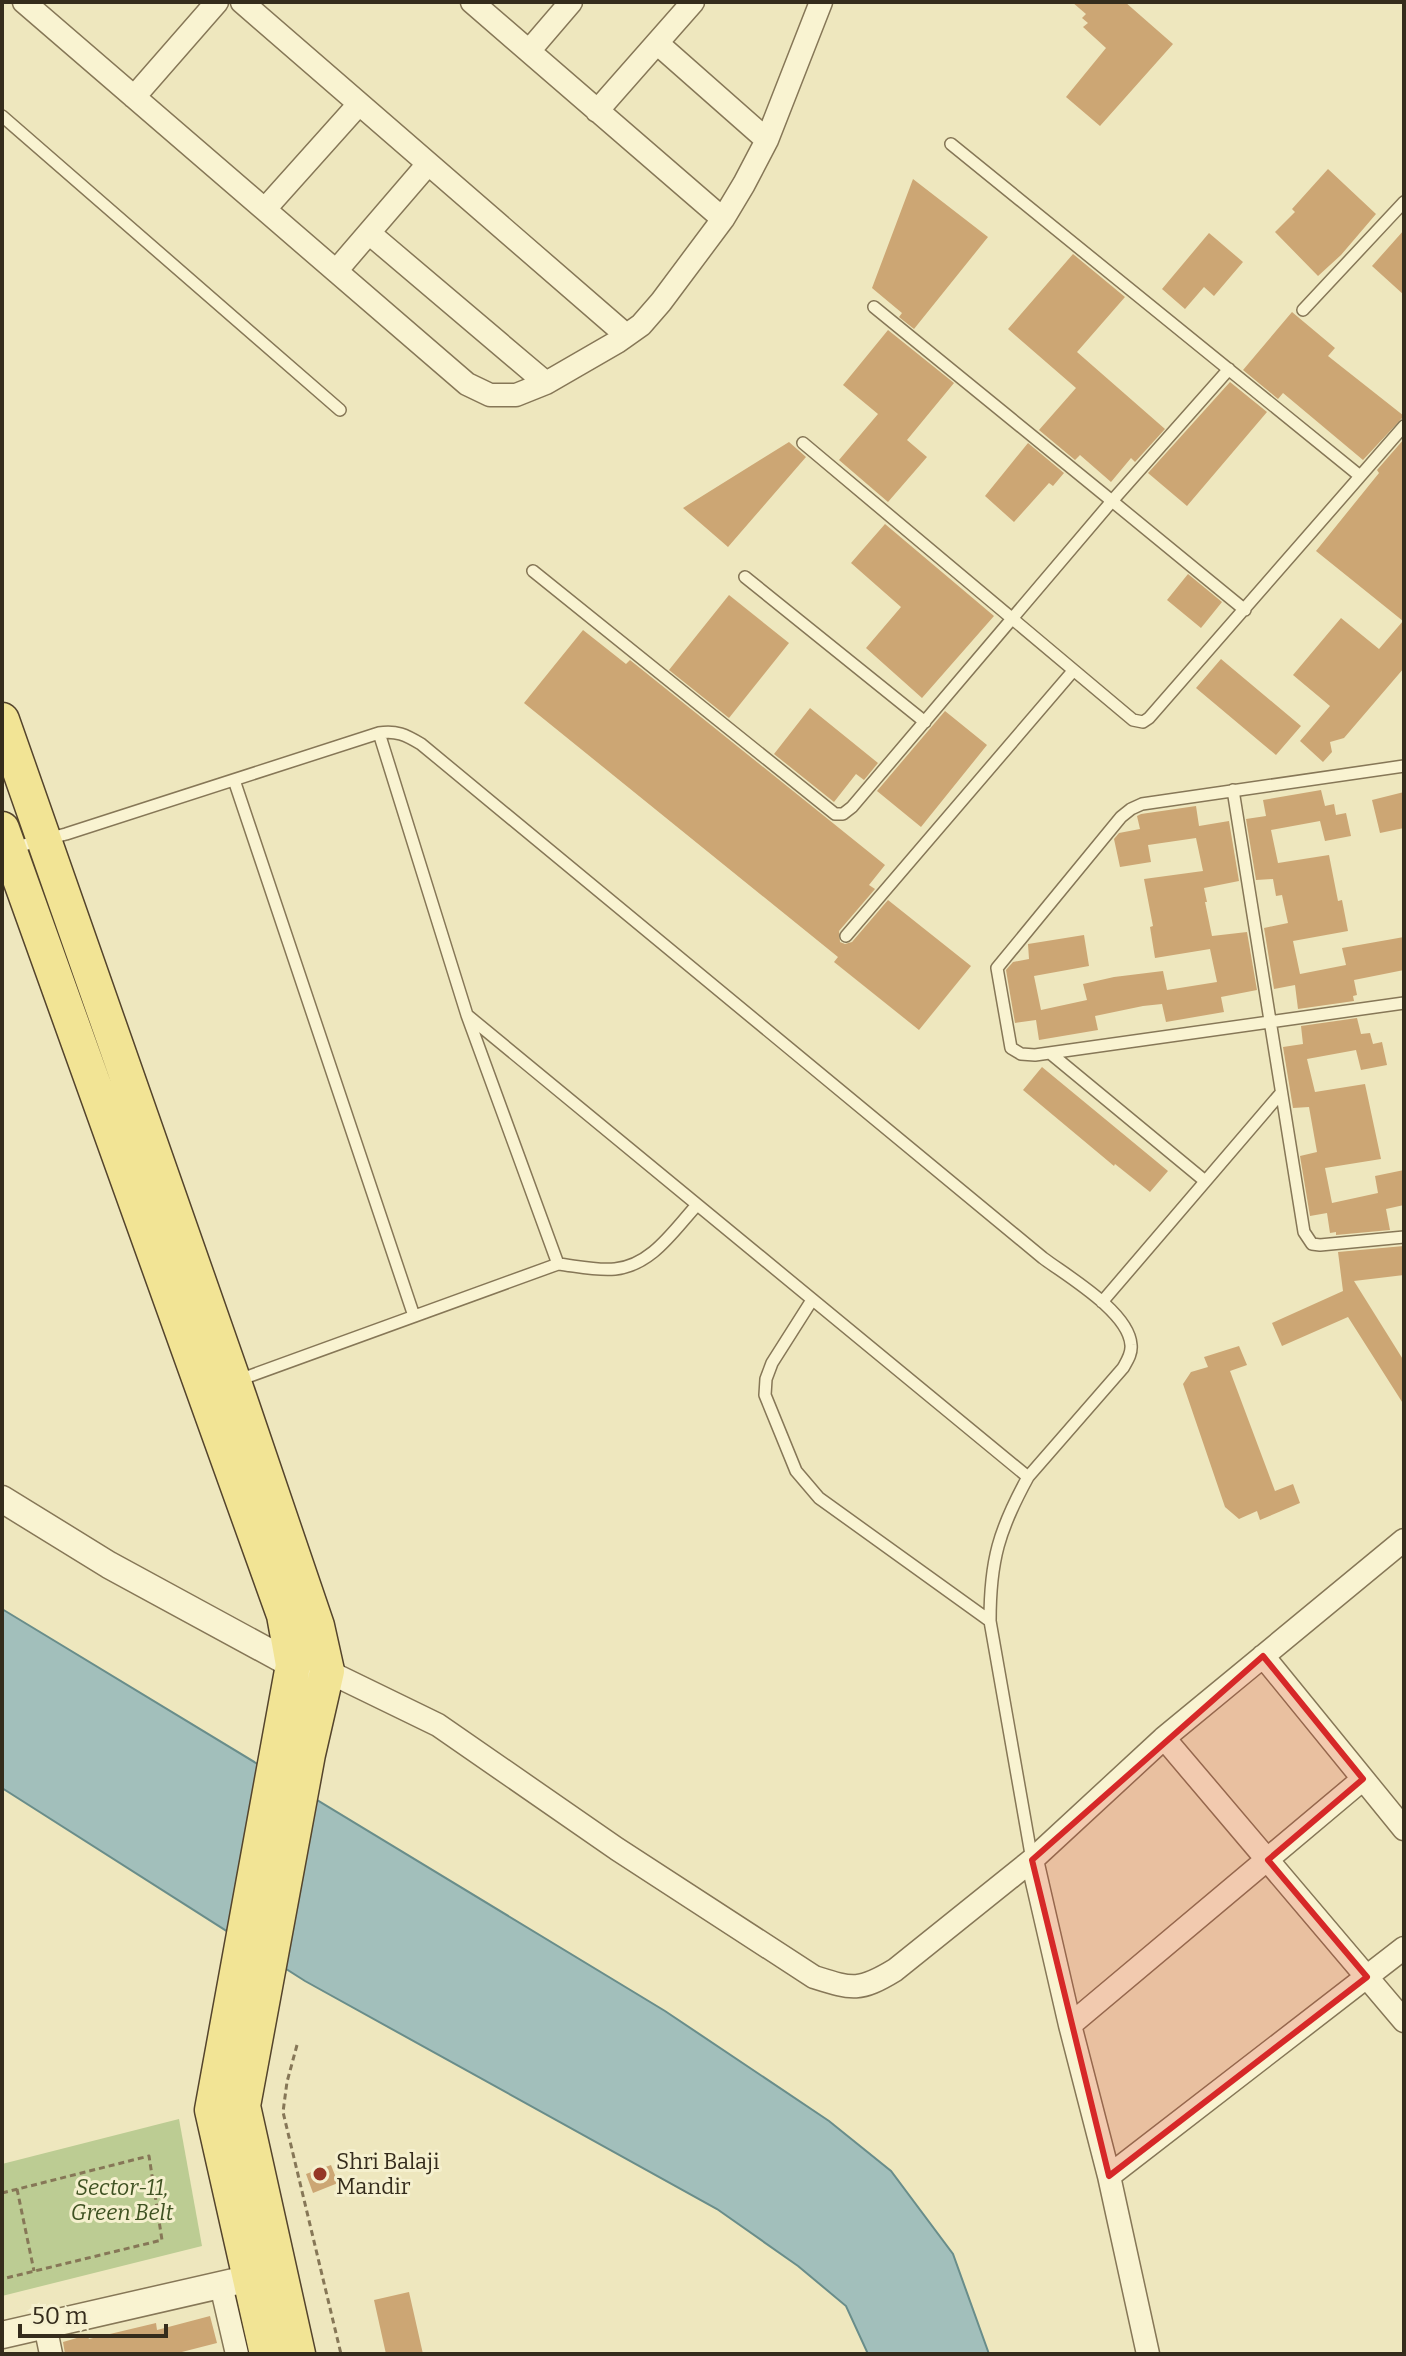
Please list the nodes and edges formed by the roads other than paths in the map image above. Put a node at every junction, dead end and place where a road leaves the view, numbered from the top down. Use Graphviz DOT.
graph roads {
  1 [pos="24,2"];
  2 [pos="217,2"];
  3 [pos="242,2"];
  4 [pos="472,2"];
  5 [pos="571,2"];
  6 [pos="693,2"];
  7 [pos="821,2"];
  8 [pos="657,43"];
  9 [pos="529,51"];
  10 [pos="134,97"];
  11 [pos="359,104"];
  12 [pos="597,111"];
  13 [pos="2,116"];
  14 [pos="767,140"];
  15 [pos="951,144"];
  16 [pos="428,164"];
  17 [pos="1404,202"];
  18 [pos="265,209"];
  19 [pos="723,219"];
  20 [pos="369,233"];
  21 [pos="336,271"];
  22 [pos="874,307"];
  23 [pos="1303,310"];
  24 [pos="626,335"];
  25 [pos="1229,369"];
  26 [pos="546,383"];
  27 [pos="340,410"];
  28 [pos="1404,426"];
  29 [pos="803,443"];
  30 [pos="1360,476"];
  31 [pos="1112,501"];
  32 [pos="533,571"];
  33 [pos="745,577"];
  34 [pos="1245,610"];
  35 [pos="1012,619"];
  36 [pos="1073,671"];
  37 [pos="2,720"];
  38 [pos="925,722"];
  39 [pos="379,733"];
  40 [pos="1404,766"];
  41 [pos="234,780"];
  42 [pos="1233,790"];
  43 [pos="6,839"];
  44 [pos="44,840"];
  45 [pos="846,936"];
  46 [pos="1404,1003"];
  47 [pos="467,1015"];
  48 [pos="1269,1022"];
  49 [pos="1050,1053"];
  50 [pos="1281,1093"];
  51 [pos="1205,1181"];
  52 [pos="697,1205"];
  53 [pos="1404,1237"];
  54 [pos="558,1264"];
  55 [pos="812,1300"];
  56 [pos="1102,1302"];
  57 [pos="414,1316"];
  58 [pos="234,1382"];
  59 [pos="1028,1477"];
  60 [pos="2,1499"];
  61 [pos="1404,1540"];
  62 [pos="990,1621"];
  63 [pos="1263,1656"];
  64 [pos="293,1665"];
  65 [pos="327,1671"];
  66 [pos="1164,1738"];
  67 [pos="294,1747"];
  68 [pos="1363,1779"];
  69 [pos="1404,1829"];
  70 [pos="1032,1860"];
  71 [pos="1268,1860"];
  72 [pos="1404,1948"];
  73 [pos="1367,1977"];
  74 [pos="1404,2021"];
  75 [pos="1070,2025"];
  76 [pos="1109,2176"];
  77 [pos="250,2278"];
  78 [pos="45,2325"];
  79 [pos="2,2335"];
  80 [pos="51,2354"];
  81 [pos="237,2354"];
  82 [pos="267,2354"];
  83 [pos="298,2354"];
  84 [pos="1148,2354"];
  1 -- 10 [label="street"];
  2 -- 10 [label="street"];
  3 -- 11 [label="street"];
  4 -- 9 [label="street"];
  5 -- 9 [label="street"];
  6 -- 8 [label="street"];
  7 -- 14 [label="street"];
  8 -- 12 [label="street"];
  8 -- 14 [label="street"];
  9 -- 12 [label="street"];
  10 -- 18 [label="street"];
  11 -- 16 [label="street"];
  11 -- 18 [label="street"];
  12 -- 19 [label="street"];
  13 -- 27 [label="lane"];
  14 -- 19 [label="street"];
  15 -- 25 [label="lane"];
  16 -- 20 [label="street"];
  16 -- 24 [label="street"];
  17 -- 23 [label="lane"];
  18 -- 21 [label="street"];
  19 -- 24 [label="street"];
  20 -- 21 [label="street"];
  20 -- 26 [label="street"];
  21 -- 26 [label="street"];
  22 -- 31 [label="lane"];
  24 -- 26 [label="street"];
  25 -- 30 [label="lane"];
  25 -- 31 [label="lane"];
  28 -- 30 [label="lane"];
  29 -- 35 [label="lane"];
  30 -- 34 [label="lane"];
  31 -- 34 [label="lane"];
  31 -- 35 [label="lane"];
  32 -- 38 [label="lane"];
  33 -- 38 [label="lane"];
  34 -- 36 [label="lane"];
  35 -- 36 [label="lane"];
  35 -- 38 [label="lane"];
  36 -- 45 [label="lane"];
  37 -- 44 [label="main road"];
  39 -- 41 [label="lane"];
  39 -- 47 [label="lane"];
  39 -- 56 [label="lane"];
  40 -- 42 [label="lane"];
  41 -- 44 [label="lane"];
  41 -- 57 [label="lane"];
  42 -- 48 [label="lane"];
  42 -- 49 [label="lane"];
  43 -- 44 [label="lane"];
  43 -- 64 [label="main road"];
  44 -- 58 [label="main road"];
  46 -- 48 [label="lane"];
  47 -- 52 [label="lane"];
  47 -- 54 [label="lane"];
  48 -- 49 [label="lane"];
  48 -- 50 [label="lane"];
  49 -- 51 [label="lane"];
  50 -- 51 [label="lane"];
  50 -- 53 [label="lane"];
  51 -- 56 [label="lane"];
  52 -- 54 [label="lane"];
  52 -- 55 [label="lane"];
  54 -- 57 [label="lane"];
  55 -- 59 [label="lane"];
  55 -- 62 [label="lane"];
  56 -- 59 [label="lane"];
  57 -- 58 [label="lane"];
  58 -- 65 [label="main road"];
  59 -- 62 [label="lane"];
  60 -- 64 [label="street"];
  61 -- 63 [label="street"];
  62 -- 70 [label="lane"];
  63 -- 66 [label="street"];
  63 -- 68 [label="street"];
  64 -- 65 [label="street"];
  64 -- 67 [label="main road"];
  65 -- 67 [label="main road"];
  65 -- 70 [label="street"];
  66 -- 70 [label="street"];
  66 -- 71 [label="street"];
  67 -- 77 [label="main road"];
  68 -- 69 [label="street"];
  68 -- 71 [label="street"];
  70 -- 75 [label="street"];
  71 -- 73 [label="street"];
  71 -- 75 [label="street"];
  72 -- 73 [label="street"];
  73 -- 74 [label="street"];
  73 -- 76 [label="street"];
  75 -- 76 [label="street"];
  76 -- 84 [label="street"];
  77 -- 78 [label="street"];
  77 -- 81 [label="street"];
  77 -- 82 [label="main road"];
  77 -- 83 [label="main road"];
  78 -- 79 [label="street"];
  78 -- 80 [label="street"];
}
